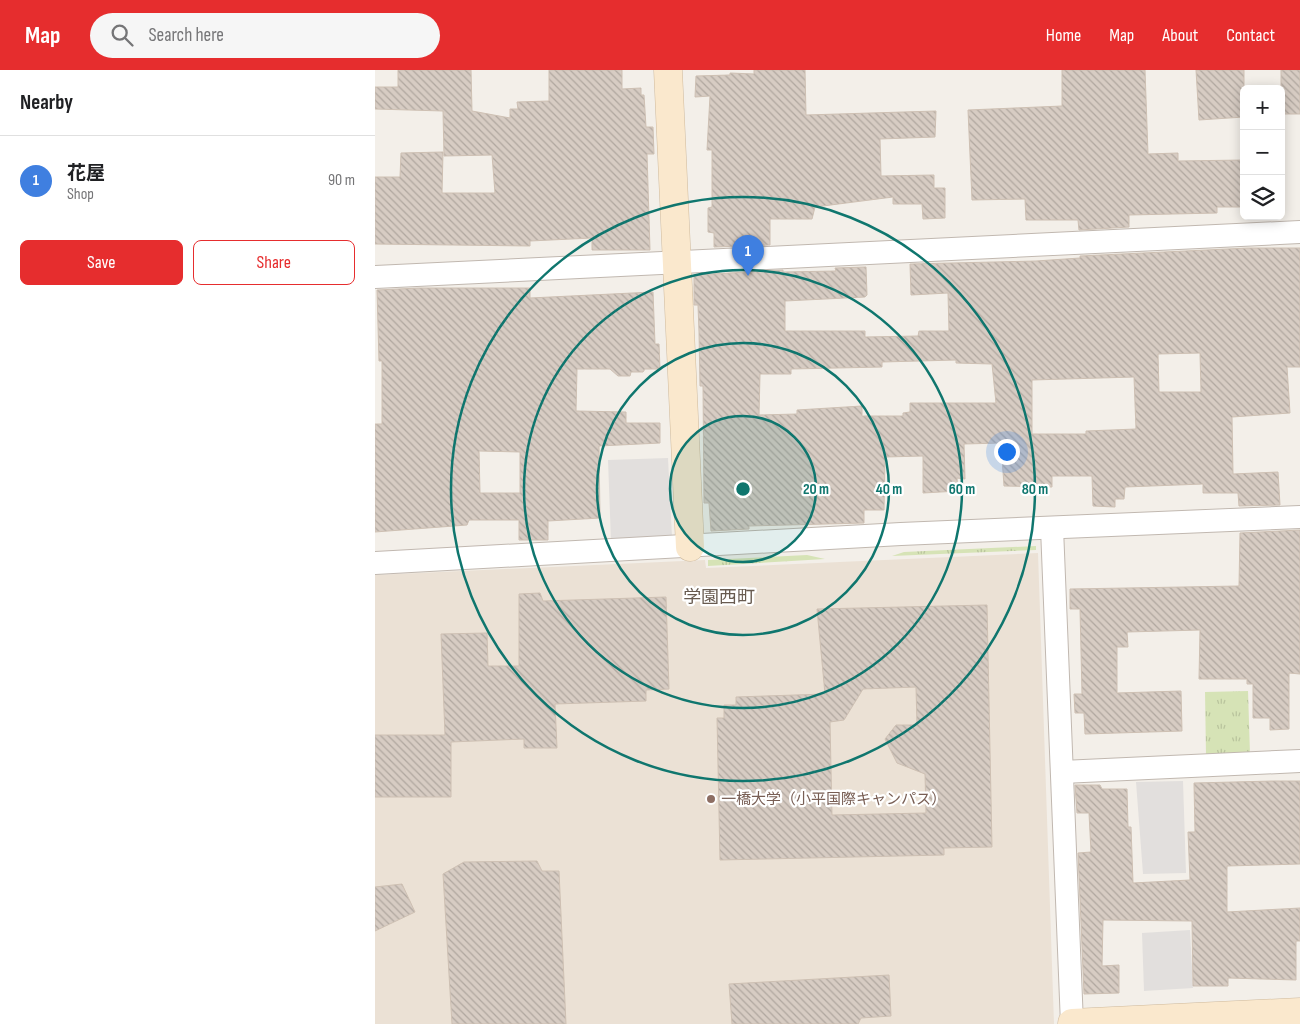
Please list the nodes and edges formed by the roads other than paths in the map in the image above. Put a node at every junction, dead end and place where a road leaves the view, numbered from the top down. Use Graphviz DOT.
graph roads {
  1 [pos="668,70"];
  2 [pos="1300,232"];
  3 [pos="676,262"];
  4 [pos="375,277"];
  5 [pos="1300,517"];
  6 [pos="1053,528"];
  7 [pos="690,547"];
  8 [pos="375,563"];
  9 [pos="1300,761"];
  10 [pos="1062,772"];
  11 [pos="1300,1012"];
  12 [pos="1072,1023"];
  1 -- 3 [label="street"];
  2 -- 3 [label="street"];
  3 -- 4 [label="street"];
  3 -- 7 [label="street"];
  5 -- 6 [label="street"];
  6 -- 7 [label="street"];
  6 -- 10 [label="street"];
  7 -- 8 [label="street"];
  9 -- 10 [label="street"];
  10 -- 12 [label="street"];
  11 -- 12 [label="street"];
}
